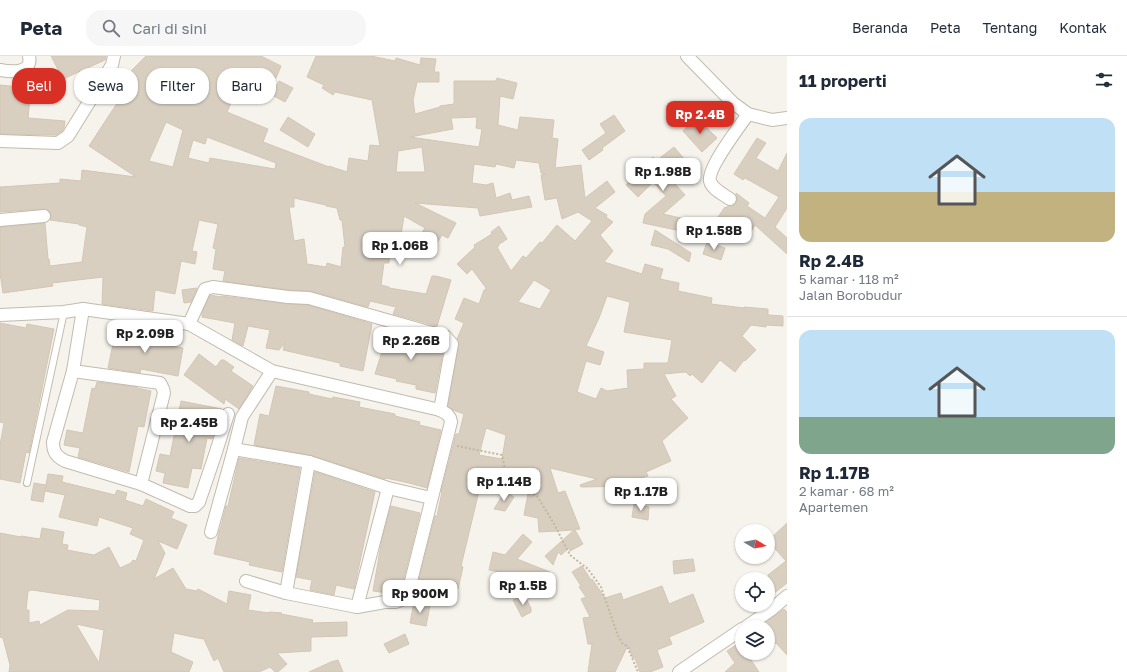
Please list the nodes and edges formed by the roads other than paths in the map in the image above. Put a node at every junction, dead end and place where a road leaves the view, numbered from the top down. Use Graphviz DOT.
graph roads {
  1 [pos="29,56"];
  2 [pos="114,56"];
  3 [pos="687,56"];
  4 [pos="0,70"];
  5 [pos="748,114"];
  6 [pos="787,118"];
  7 [pos="0,141"];
  8 [pos="730,199"];
  9 [pos="44,216"];
  10 [pos="0,220"];
  11 [pos="83,309"];
  12 [pos="64,312"];
  13 [pos="0,315"];
  14 [pos="189,324"];
  15 [pos="72,371"];
  16 [pos="272,371"];
  17 [pos="440,410"];
  18 [pos="228,414"];
  19 [pos="234,449"];
  20 [pos="309,462"];
  21 [pos="27,483"];
  22 [pos="141,484"];
  23 [pos="388,488"];
  24 [pos="431,498"];
  25 [pos="211,532"];
  26 [pos="246,581"];
  27 [pos="286,593"];
  28 [pos="787,596"];
  29 [pos="357,607"];
  30 [pos="756,620"];
  31 [pos="735,635"];
  32 [pos="679,672"];
  1 -- 4 [label="street"];
  2 -- 7 [label="street"];
  3 -- 5 [label="street"];
  5 -- 6 [label="street"];
  5 -- 8 [label="street"];
  9 -- 10 [label="street"];
  11 -- 12 [label="street"];
  11 -- 14 [label="street"];
  11 -- 15 [label="street"];
  12 -- 13 [label="street"];
  12 -- 21 [label="lane"];
  14 -- 16 [label="street"];
  14 -- 17 [label="street"];
  15 -- 22 [label="street"];
  15 -- 22 [label="street"];
  16 -- 17 [label="street"];
  16 -- 19 [label="street"];
  17 -- 24 [label="street"];
  18 -- 22 [label="street"];
  19 -- 20 [label="street"];
  19 -- 25 [label="street"];
  20 -- 23 [label="street"];
  20 -- 27 [label="street"];
  23 -- 24 [label="street"];
  23 -- 29 [label="street"];
  24 -- 29 [label="street"];
  26 -- 27 [label="street"];
  27 -- 29 [label="street"];
  28 -- 30 [label="street"];
  31 -- 32 [label="street"];
}
